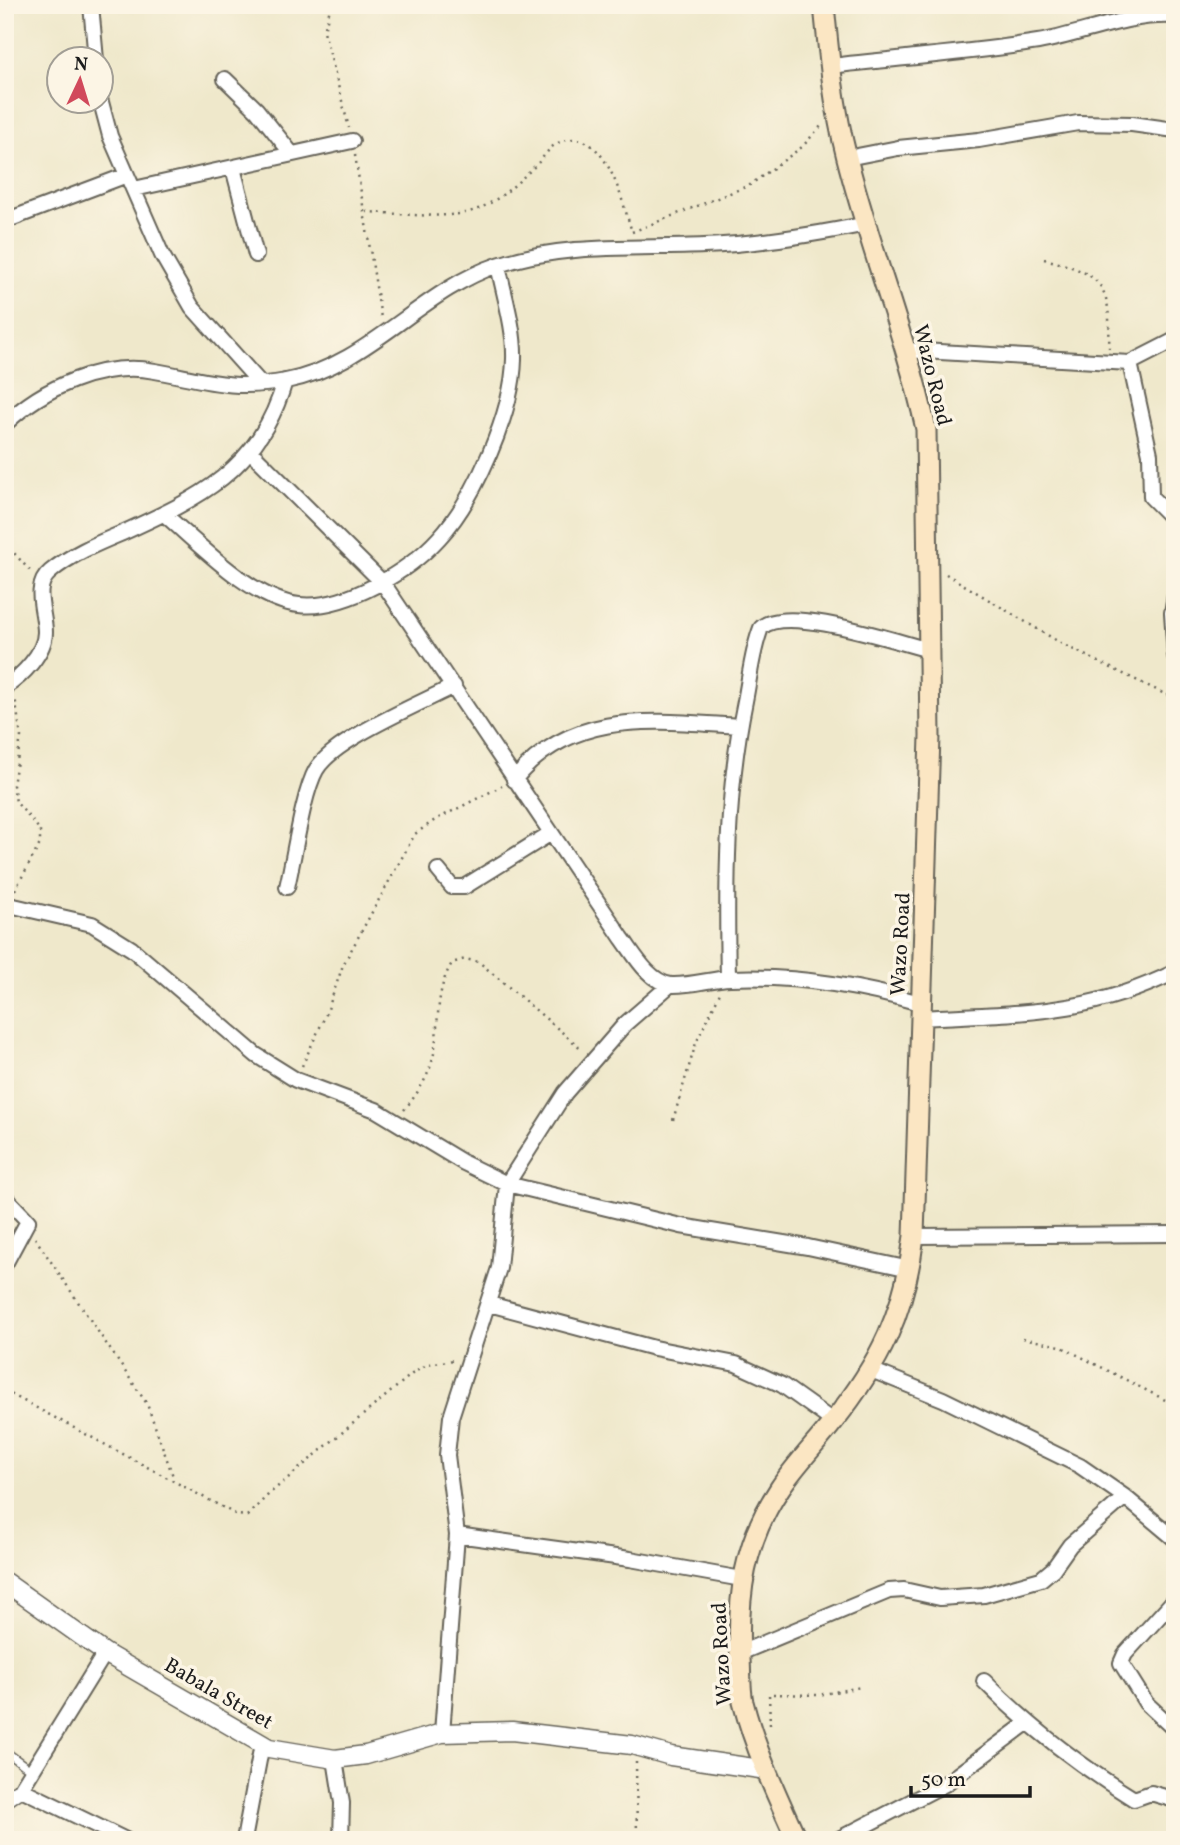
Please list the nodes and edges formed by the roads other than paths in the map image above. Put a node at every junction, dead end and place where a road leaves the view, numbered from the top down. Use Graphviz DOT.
graph roads {
  1 [pos="91,5"];
  2 [pos="824,5"];
  3 [pos="1175,16"];
  4 [pos="95,46"];
  5 [pos="830,66"];
  6 [pos="225,79"];
  7 [pos="105,116"];
  8 [pos="1175,130"];
  9 [pos="352,141"];
  10 [pos="292,154"];
  11 [pos="847,158"];
  12 [pos="233,168"];
  13 [pos="127,174"];
  14 [pos="134,189"];
  15 [pos="5,221"];
  16 [pos="867,224"];
  17 [pos="256,256"];
  18 [pos="498,265"];
  19 [pos="1175,340"];
  20 [pos="905,350"];
  21 [pos="1130,363"];
  22 [pos="285,381"];
  23 [pos="261,384"];
  24 [pos="5,425"];
  25 [pos="251,452"];
  26 [pos="164,514"];
  27 [pos="1175,522"];
  28 [pos="383,583"];
  29 [pos="1175,595"];
  30 [pos="929,650"];
  31 [pos="1175,656"];
  32 [pos="8,685"];
  33 [pos="454,686"];
  34 [pos="739,726"];
  35 [pos="514,780"];
  36 [pos="551,834"];
  37 [pos="438,870"];
  38 [pos="287,887"];
  39 [pos="6,904"];
  40 [pos="1175,972"];
  41 [pos="729,978"];
  42 [pos="670,985"];
  43 [pos="920,1010"];
  44 [pos="507,1184"];
  45 [pos="5,1198"];
  46 [pos="1175,1234"];
  47 [pos="914,1236"];
  48 [pos="5,1264"];
  49 [pos="910,1269"];
  50 [pos="489,1304"];
  51 [pos="871,1370"];
  52 [pos="834,1422"];
  53 [pos="1125,1497"];
  54 [pos="457,1535"];
  55 [pos="1175,1539"];
  56 [pos="742,1579"];
  57 [pos="5,1582"];
  58 [pos="1175,1599"];
  59 [pos="105,1653"];
  60 [pos="740,1653"];
  61 [pos="984,1681"];
  62 [pos="1027,1723"];
  63 [pos="1175,1730"];
  64 [pos="442,1733"];
  65 [pos="262,1744"];
  66 [pos="5,1751"];
  67 [pos="335,1759"];
  68 [pos="767,1770"];
  69 [pos="33,1771"];
  70 [pos="21,1789"];
  71 [pos="5,1800"];
  72 [pos="1175,1800"];
  73 [pos="125,1840"];
  74 [pos="244,1840"];
  75 [pos="341,1840"];
  76 [pos="797,1840"];
  77 [pos="837,1840"];
  1 -- 4 [label="street"];
  2 -- 5 [label="main road, Wazo Road"];
  3 -- 5 [label="street"];
  5 -- 11 [label="main road, Wazo Road"];
  6 -- 10 [label="street"];
  7 -- 13 [label="street"];
  8 -- 11 [label="street"];
  9 -- 10 [label="street"];
  10 -- 12 [label="street"];
  11 -- 16 [label="main road, Wazo Road"];
  12 -- 14 [label="street"];
  12 -- 17 [label="street"];
  13 -- 14 [label="street"];
  13 -- 15 [label="street"];
  14 -- 23 [label="street"];
  16 -- 18 [label="street"];
  16 -- 20 [label="main road, Wazo Road"];
  18 -- 22 [label="street"];
  18 -- 28 [label="street"];
  19 -- 21 [label="street"];
  20 -- 21 [label="street"];
  20 -- 30 [label="main road, Wazo Road"];
  21 -- 27 [label="street"];
  22 -- 23 [label="street"];
  22 -- 25 [label="street"];
  23 -- 24 [label="street"];
  25 -- 26 [label="street"];
  25 -- 28 [label="street"];
  26 -- 28 [label="street"];
  26 -- 32 [label="street"];
  28 -- 33 [label="street"];
  29 -- 31 [label="street"];
  30 -- 34 [label="street"];
  30 -- 43 [label="main road, Wazo Road"];
  33 -- 35 [label="street"];
  33 -- 38 [label="street"];
  34 -- 35 [label="street"];
  34 -- 41 [label="street"];
  35 -- 36 [label="street"];
  36 -- 37 [label="street"];
  36 -- 42 [label="street"];
  39 -- 44 [label="street"];
  40 -- 43 [label="street"];
  41 -- 42 [label="street"];
  41 -- 43 [label="street"];
  42 -- 44 [label="street"];
  43 -- 47 [label="main road, Wazo Road"];
  44 -- 49 [label="street"];
  44 -- 50 [label="street"];
  45 -- 48 [label="street"];
  46 -- 47 [label="street"];
  47 -- 49 [label="main road, Wazo Road"];
  49 -- 51 [label="main road, Wazo Road"];
  50 -- 52 [label="street"];
  50 -- 54 [label="street"];
  51 -- 52 [label="main road, Wazo Road"];
  51 -- 53 [label="street"];
  52 -- 56 [label="main road, Wazo Road"];
  53 -- 55 [label="street"];
  53 -- 60 [label="street"];
  54 -- 56 [label="street"];
  54 -- 64 [label="street"];
  56 -- 60 [label="main road, Wazo Road"];
  57 -- 59 [label="street, Babala Street"];
  58 -- 63 [label="street"];
  59 -- 65 [label="street, Babala Street"];
  59 -- 69 [label="street"];
  60 -- 68 [label="main road, Wazo Road"];
  61 -- 62 [label="street"];
  62 -- 72 [label="street"];
  62 -- 77 [label="street"];
  64 -- 67 [label="street, Babala Street"];
  64 -- 68 [label="street, Babala Street"];
  65 -- 67 [label="street, Babala Street"];
  65 -- 74 [label="street"];
  66 -- 69 [label="lane"];
  67 -- 75 [label="street"];
  68 -- 76 [label="main road, Wazo Road"];
  69 -- 70 [label="street"];
  70 -- 71 [label="street"];
  70 -- 73 [label="street"];
}
